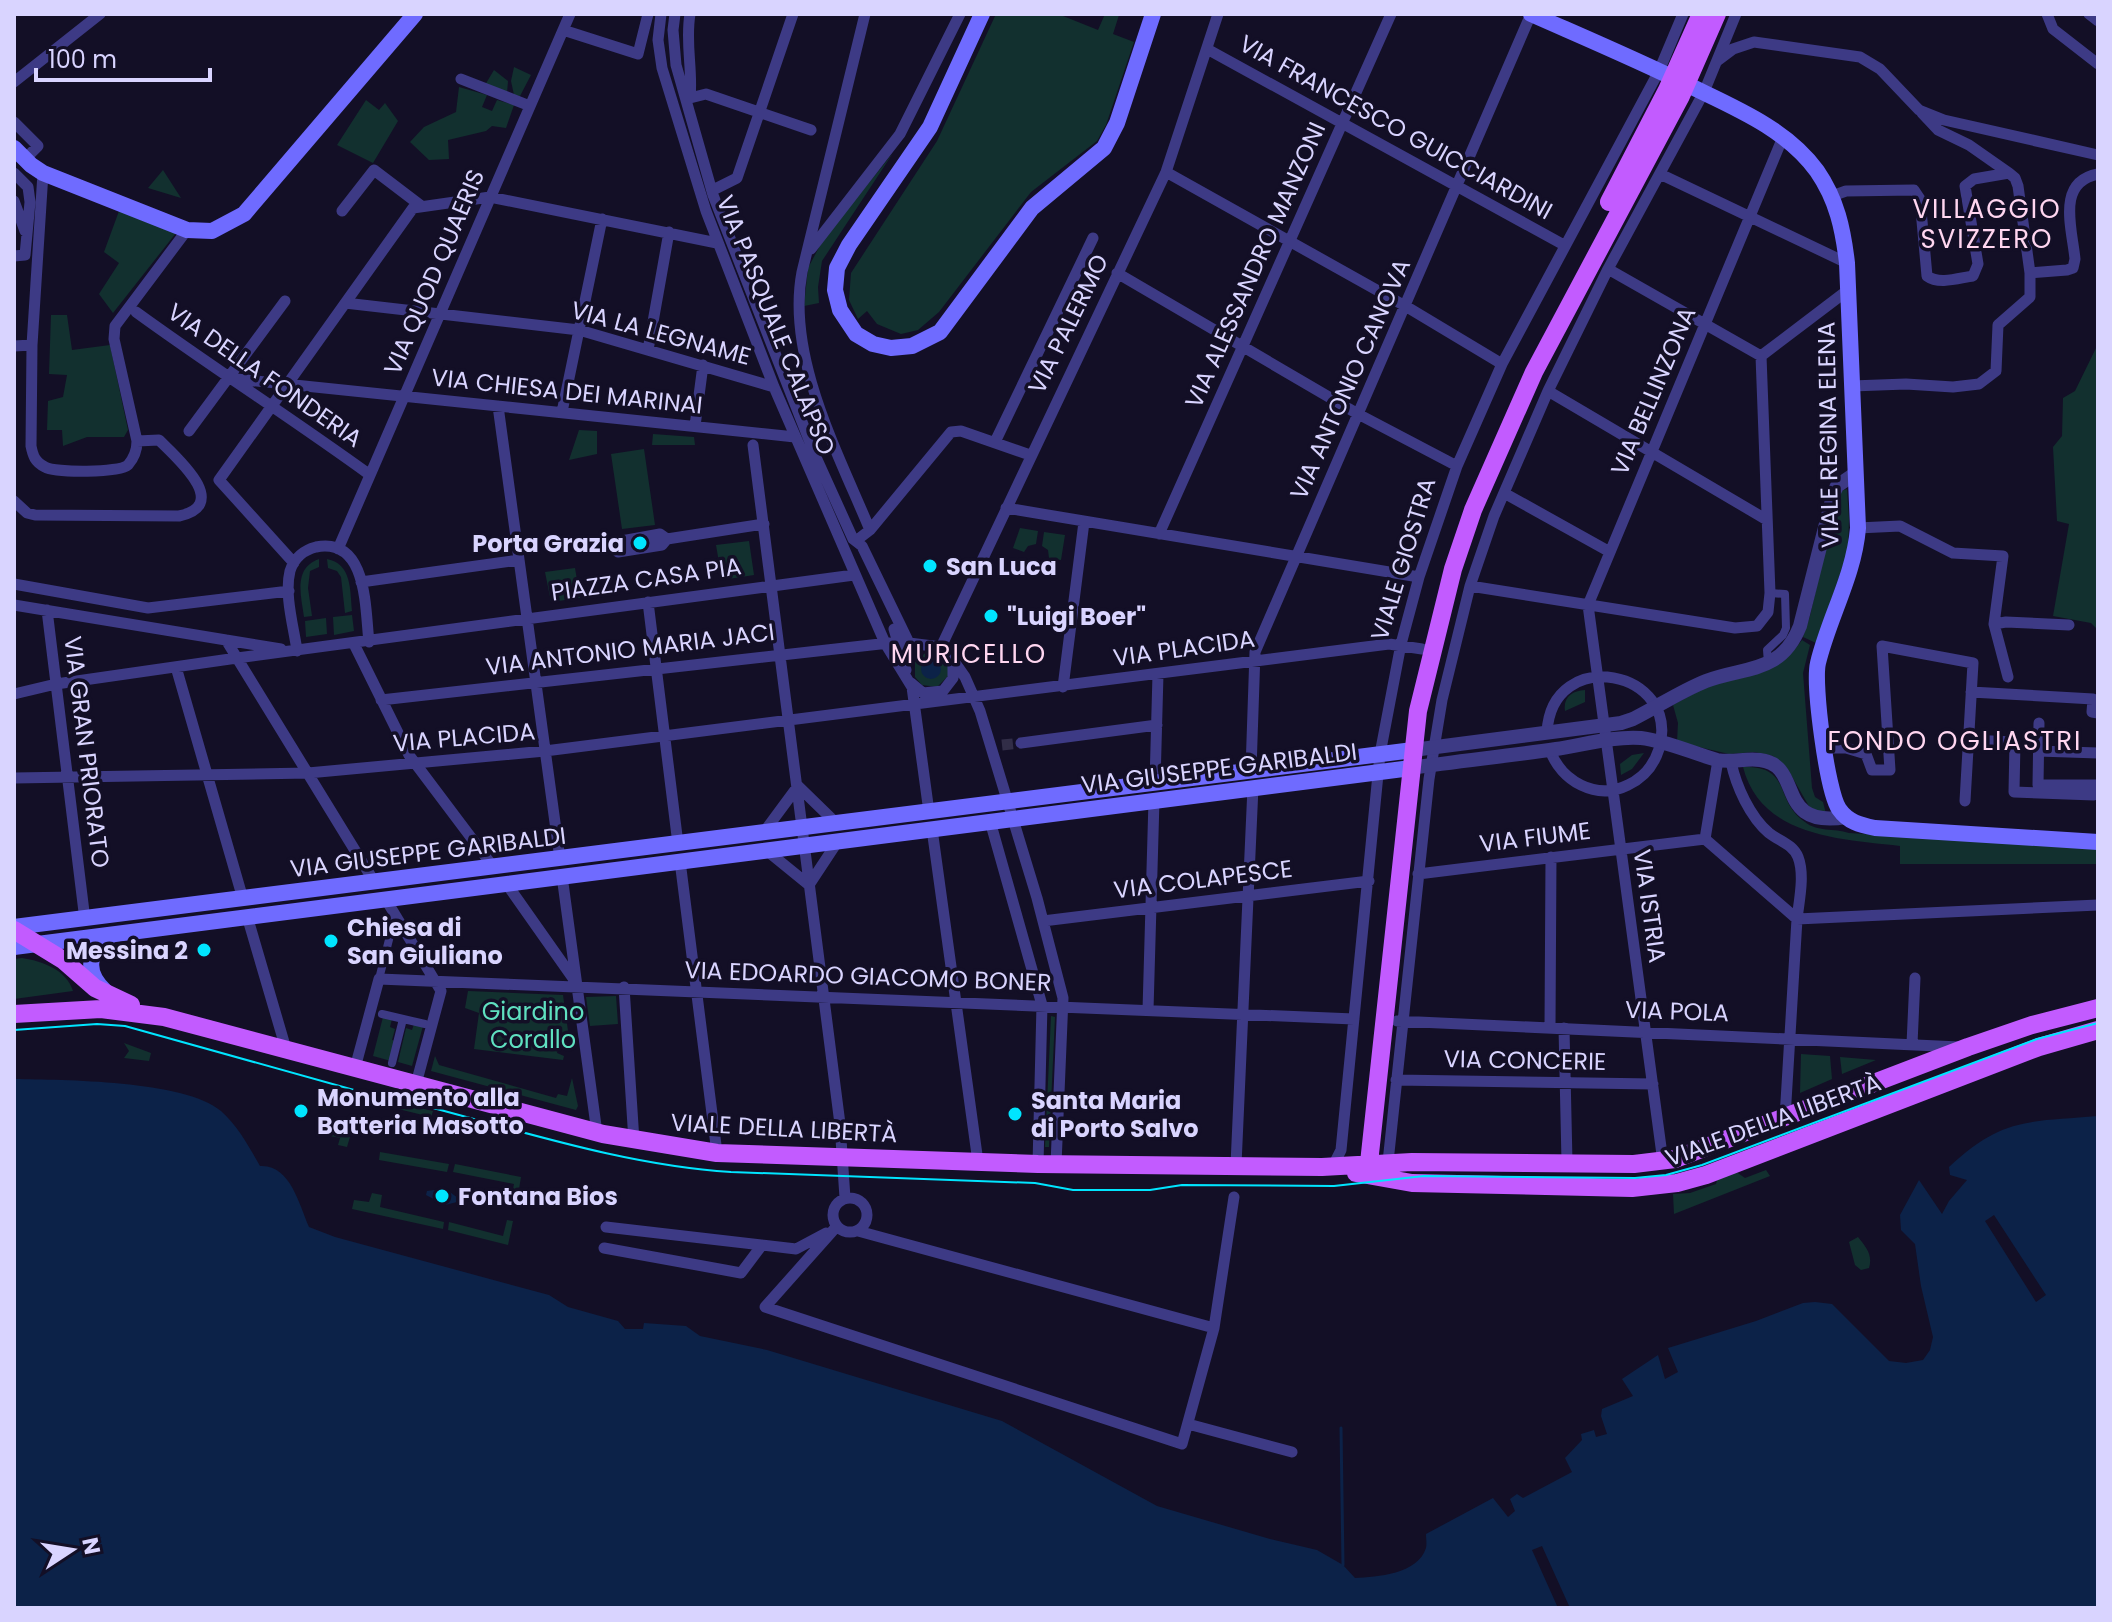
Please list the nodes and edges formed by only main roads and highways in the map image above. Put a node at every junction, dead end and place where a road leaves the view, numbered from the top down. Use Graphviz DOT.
graph roads {
  1 [pos="415,14"];
  2 [pos="982,14"];
  3 [pos="1153,14"];
  4 [pos="1531,14"];
  5 [pos="1701,14"];
  6 [pos="1717,14"];
  7 [pos="1673,78"];
  8 [pos="20,154"];
  9 [pos="1405,760"];
  10 [pos="1252,779"];
  11 [pos="1011,810"];
  12 [pos="930,820"];
  13 [pos="2098,842"];
  14 [pos="679,852"];
  15 [pos="561,868"];
  16 [pos="245,908"];
  17 [pos="14,929"];
  18 [pos="112,934"];
  19 [pos="37,943"];
  20 [pos="14,947"];
  21 [pos="111,997"];
  22 [pos="2098,1008"];
  23 [pos="14,1014"];
  24 [pos="164,1017"];
  25 [pos="2098,1030"];
  26 [pos="1353,1166"];
  1 -- 8 [label="main road"];
  2 -- 3 [label="main road"];
  4 -- 7 [label="main road"];
  5 -- 7 [label="main road, VIALE GIOSTRA"];
  6 -- 7 [label="main road, VIALE GIOSTRA"];
  7 -- 9 [label="main road, VIALE GIOSTRA"];
  7 -- 9 [label="main road, VIALE GIOSTRA"];
  7 -- 13 [label="main road, VIALE REGINA ELENA"];
  9 -- 10 [label="main road, VIA GIUSEPPE GARIBALDI"];
  9 -- 10 [label="main road, VIA GIUSEPPE GARIBALDI"];
  9 -- 26 [label="main road, VIALE GIOSTRA"];
  9 -- 26 [label="main road, VIALE GIOSTRA"];
  10 -- 11 [label="main road, VIA GIUSEPPE GARIBALDI"];
  11 -- 12 [label="main road, VIA GIUSEPPE GARIBALDI"];
  11 -- 12 [label="main road, VIA GIUSEPPE GARIBALDI"];
  12 -- 14 [label="main road, VIA GIUSEPPE GARIBALDI"];
  12 -- 14 [label="main road, VIA GIUSEPPE GARIBALDI"];
  14 -- 15 [label="main road, VIA GIUSEPPE GARIBALDI"];
  15 -- 16 [label="main road, VIA GIUSEPPE GARIBALDI"];
  15 -- 16 [label="main road, VIA GIUSEPPE GARIBALDI"];
  16 -- 17 [label="main road, VIA GIUSEPPE GARIBALDI"];
  16 -- 18 [label="main road, VIA GIUSEPPE GARIBALDI"];
  17 -- 19 [label="main road"];
  18 -- 19 [label="main road, VIA GIUSEPPE GARIBALDI"];
  18 -- 21 [label="main road"];
  19 -- 20 [label="main road, VIA GIUSEPPE GARIBALDI"];
  19 -- 21 [label="main road"];
  21 -- 24 [label="main road"];
  22 -- 26 [label="main road, VIALE DELLA LIBERTÀ"];
  23 -- 24 [label="main road"];
  24 -- 26 [label="main road, VIALE DELLA LIBERTÀ"];
  25 -- 26 [label="main road, VIALE DELLA LIBERTÀ"];
}
